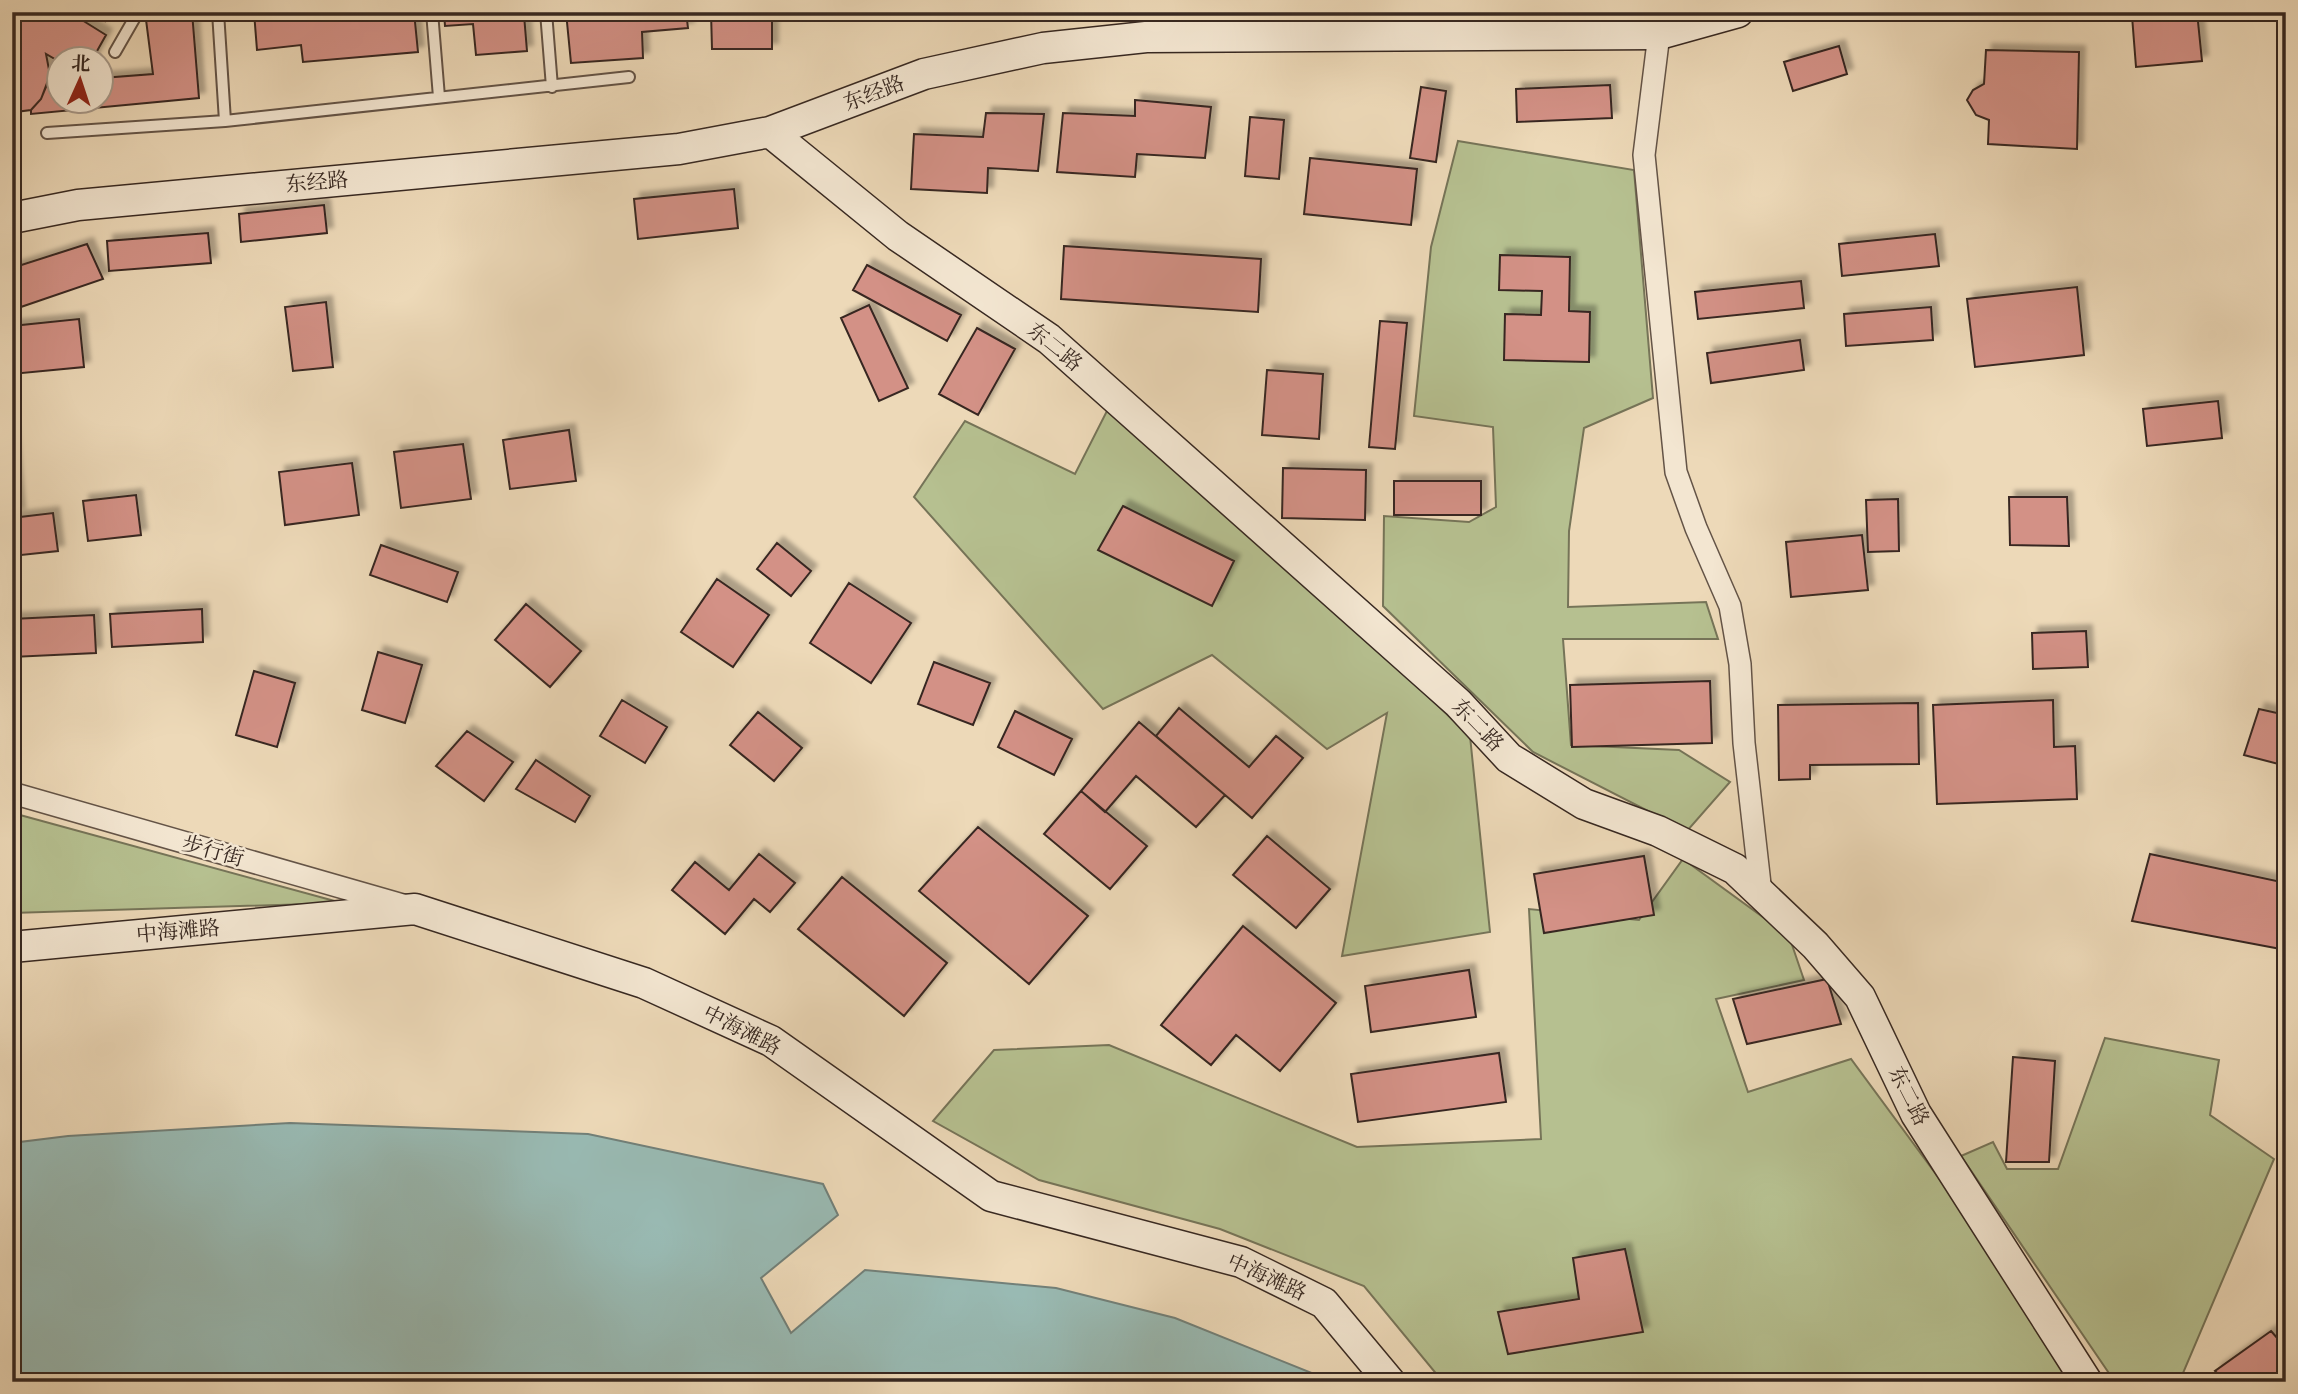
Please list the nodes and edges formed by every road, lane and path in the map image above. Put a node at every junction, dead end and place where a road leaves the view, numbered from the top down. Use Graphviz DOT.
graph roads {
  1 [pos="138,12"];
  2 [pos="218,12"];
  3 [pos="432,12"];
  4 [pos="546,12"];
  5 [pos="1738,12"];
  6 [pos="1659,23"];
  7 [pos="116,50"];
  8 [pos="629,78"];
  9 [pos="552,87"];
  10 [pos="439,97"];
  11 [pos="225,121"];
  12 [pos="770,132"];
  13 [pos="47,133"];
  14 [pos="12,218"];
  15 [pos="12,793"];
  16 [pos="1760,893"];
  17 [pos="415,909"];
  18 [pos="12,947"];
  19 [pos="1390,1382"];
  20 [pos="2087,1382"];
  1 -- 7 [label="lane"];
  2 -- 11 [label="lane"];
  3 -- 10 [label="lane"];
  4 -- 9 [label="lane"];
  5 -- 6 [label="main road, 东经路"];
  6 -- 12 [label="main road, 东经路"];
  6 -- 16 [label="street"];
  8 -- 9 [label="lane"];
  9 -- 10 [label="lane"];
  10 -- 11 [label="lane"];
  11 -- 13 [label="lane"];
  12 -- 14 [label="main road, 东经路"];
  12 -- 16 [label="main road, 东二路"];
  15 -- 17 [label="street, 步行街"];
  16 -- 20 [label="main road, 东二路"];
  17 -- 18 [label="main road, 中海滩路"];
  17 -- 19 [label="main road, 中海滩路"];
}
